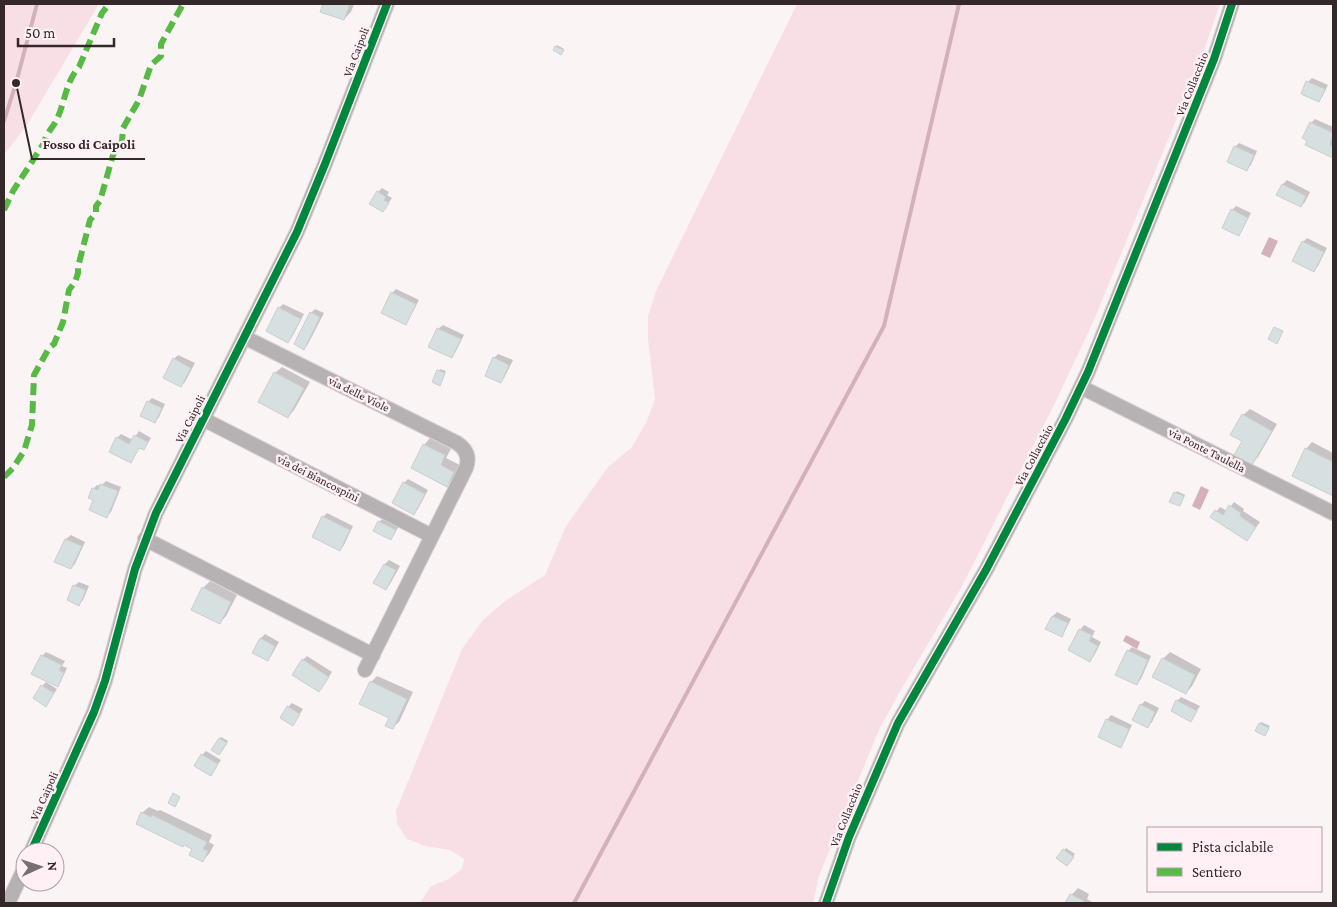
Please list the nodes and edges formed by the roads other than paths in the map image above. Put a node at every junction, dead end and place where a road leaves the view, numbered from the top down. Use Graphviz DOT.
graph roads {
  1 [pos="387,4"];
  2 [pos="1232,4"];
  3 [pos="244,337"];
  4 [pos="1081,386"];
  5 [pos="203,419"];
  6 [pos="1333,513"];
  7 [pos="432,536"];
  8 [pos="146,539"];
  9 [pos="373,654"];
  10 [pos="365,670"];
  11 [pos="36,842"];
  12 [pos="15,888"];
  13 [pos="8,903"];
  14 [pos="826,903"];
  1 -- 3 [label="street, Via Caipoli"];
  2 -- 4 [label="street, Via Collacchio"];
  3 -- 5 [label="street, Via Caipoli"];
  3 -- 7 [label="street, via delle Viole"];
  4 -- 6 [label="street, via Ponte Taulella"];
  4 -- 14 [label="street, Via Collacchio"];
  5 -- 7 [label="street, via dei Biancospini"];
  5 -- 8 [label="street, Via Caipoli"];
  7 -- 9 [label="street"];
  8 -- 9 [label="street"];
  8 -- 11 [label="street, Via Caipoli"];
  9 -- 10 [label="street"];
  12 -- 13 [label="street"];
}
